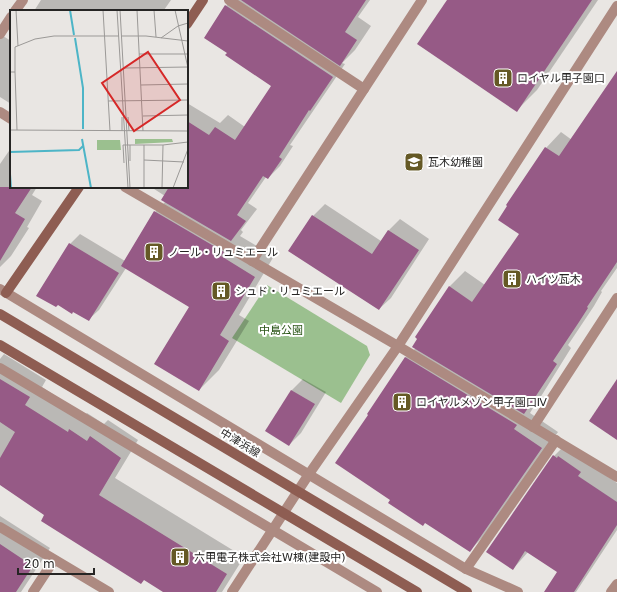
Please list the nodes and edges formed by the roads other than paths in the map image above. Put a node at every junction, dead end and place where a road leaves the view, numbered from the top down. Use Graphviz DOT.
graph roads {
  1 [pos="23,0"];
  2 [pos="203,0"];
  3 [pos="228,0"];
  4 [pos="422,0"];
  5 [pos="617,6"];
  6 [pos="16,10"];
  7 [pos="10,19"];
  8 [pos="188,22"];
  9 [pos="0,34"];
  10 [pos="364,89"];
  11 [pos="0,112"];
  12 [pos="10,118"];
  13 [pos="78,188"];
  14 [pos="127,188"];
  15 [pos="252,261"];
  16 [pos="3,291"];
  17 [pos="617,298"];
  18 [pos="0,314"];
  19 [pos="0,345"];
  20 [pos="398,346"];
  21 [pos="0,368"];
  22 [pos="533,427"];
  23 [pos="556,440"];
  24 [pos="309,474"];
  25 [pos="617,477"];
  26 [pos="0,527"];
  27 [pos="273,530"];
  28 [pos="54,560"];
  29 [pos="466,569"];
  30 [pos="617,584"];
  31 [pos="33,592"];
  32 [pos="109,592"];
  33 [pos="232,592"];
  34 [pos="377,592"];
  35 [pos="417,592"];
  36 [pos="467,592"];
  37 [pos="518,592"];
  38 [pos="612,592"];
  1 -- 6 [label="street"];
  2 -- 8 [label="street"];
  3 -- 10 [label="street"];
  4 -- 10 [label="street"];
  5 -- 20 [label="street"];
  7 -- 9 [label="street"];
  10 -- 15 [label="street"];
  11 -- 12 [label="street"];
  13 -- 16 [label="street"];
  14 -- 15 [label="street"];
  15 -- 20 [label="street"];
  16 -- 24 [label="street"];
  17 -- 22 [label="street"];
  18 -- 36 [label="street, 中津浜線, bridge"];
  19 -- 35 [label="street, bridge"];
  20 -- 22 [label="street"];
  20 -- 24 [label="street"];
  21 -- 27 [label="street"];
  22 -- 23 [label="street"];
  23 -- 25 [label="street"];
  23 -- 29 [label="street"];
  24 -- 27 [label="street"];
  24 -- 29 [label="street"];
  26 -- 28 [label="street"];
  27 -- 33 [label="street"];
  27 -- 34 [label="street"];
  28 -- 31 [label="street"];
  28 -- 32 [label="street"];
  29 -- 37 [label="street"];
  30 -- 38 [label="street"];
}
